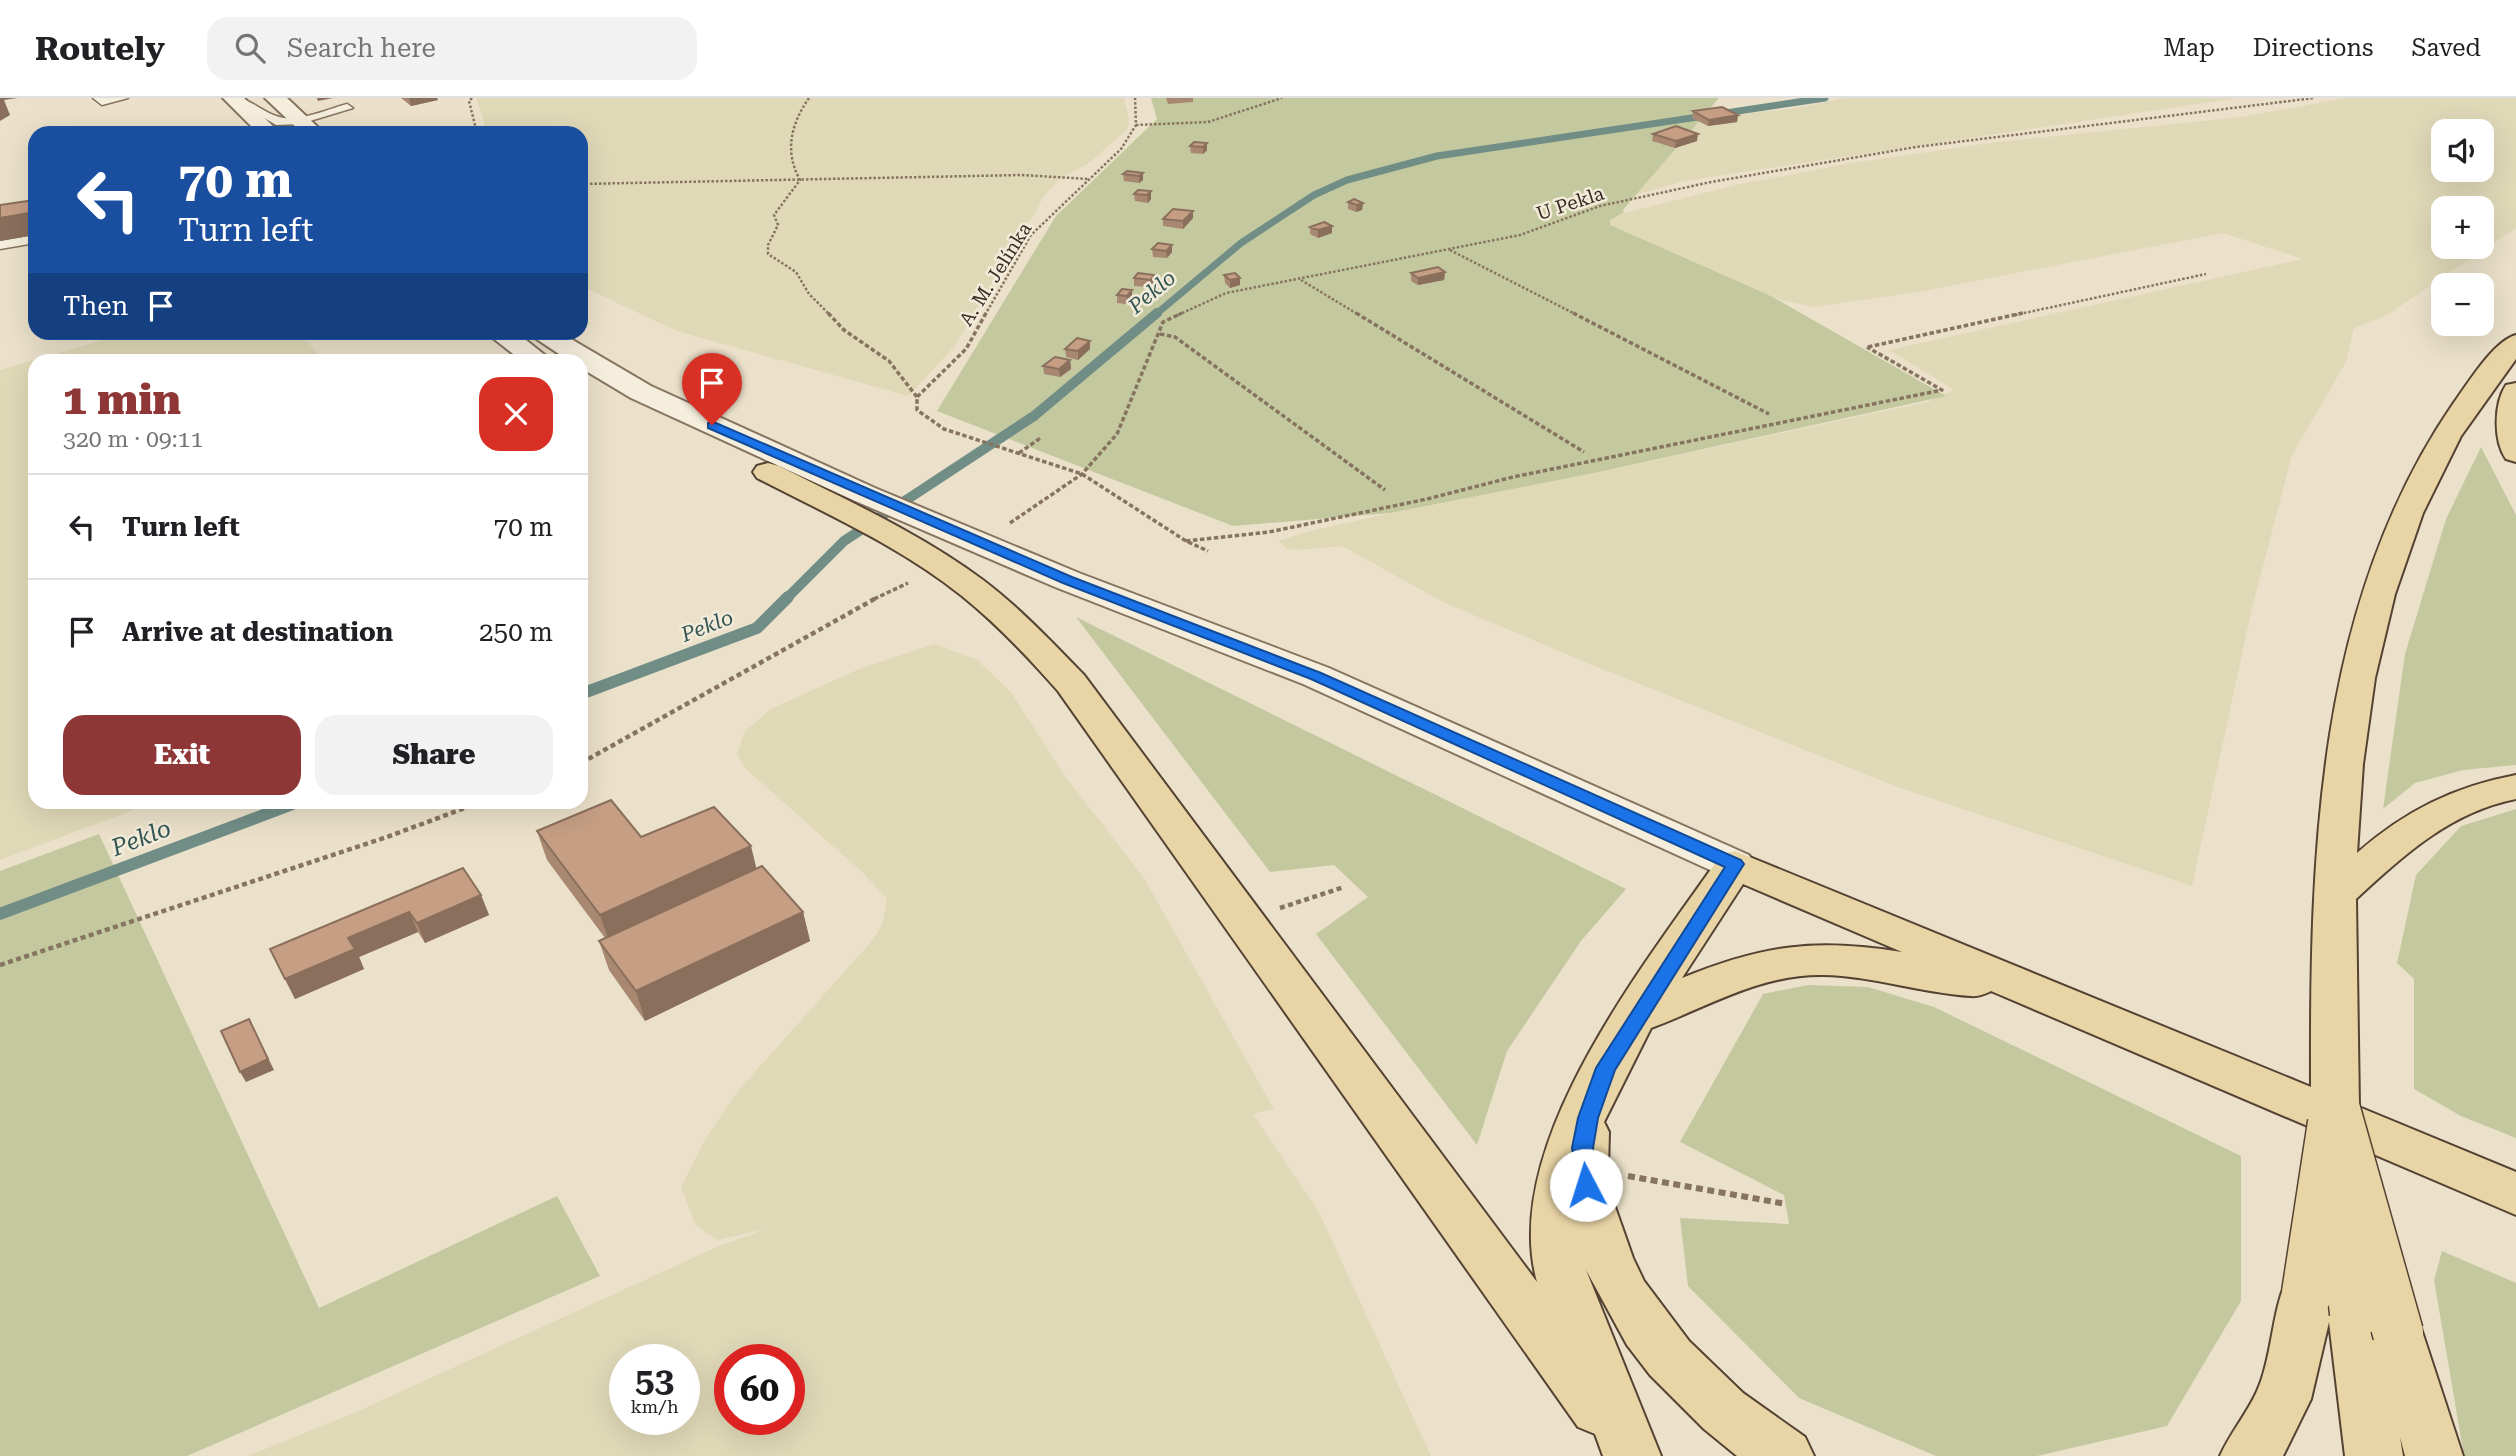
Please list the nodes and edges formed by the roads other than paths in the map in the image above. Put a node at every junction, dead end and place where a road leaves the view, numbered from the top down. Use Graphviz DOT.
graph roads {
  1 [pos="99,98"];
  2 [pos="122,98"];
  3 [pos="235,98"];
  4 [pos="275,98"];
  5 [pos="332,98"];
  6 [pos="347,108"];
  7 [pos="263,126"];
  8 [pos="305,126"];
  9 [pos="313,126"];
  10 [pos="319,126"];
  11 [pos="319,126"];
  12 [pos="28,240"];
  13 [pos="0,245"];
  14 [pos="509,340"];
  15 [pos="553,340"];
  16 [pos="2516,343"];
  17 [pos="529,354"];
  18 [pos="576,354"];
  19 [pos="588,361"];
  20 [pos="588,389"];
  21 [pos="2516,391"];
  22 [pos="2516,453"];
  23 [pos="768,472"];
  24 [pos="849,502"];
  25 [pos="943,546"];
  26 [pos="2516,787"];
  27 [pos="1735,864"];
  28 [pos="2335,894"];
  29 [pos="2031,989"];
  30 [pos="1637,1016"];
  31 [pos="1606,1068"];
  32 [pos="2335,1110"];
  33 [pos="2511,1191"];
  34 [pos="2353,1313"];
  35 [pos="1632,1456"];
  36 [pos="1785,1456"];
  37 [pos="2249,1456"];
  38 [pos="2374,1456"];
  39 [pos="2434,1456"];
  1 -- 2 [label="lane"];
  3 -- 7 [label="street"];
  3 -- 8 [label="lane"];
  4 -- 9 [label="street"];
  5 -- 6 [label="lane"];
  6 -- 10 [label="lane"];
  6 -- 11 [label="lane"];
  12 -- 13 [label="lane"];
  14 -- 17 [label="street"];
  15 -- 18 [label="street"];
  16 -- 28 [label="main road"];
  19 -- 24 [label="street"];
  20 -- 23 [label="street"];
  21 -- 22 [label="main road"];
  23 -- 24 [label="main road"];
  24 -- 25 [label="main road"];
  25 -- 27 [label="street"];
  25 -- 27 [label="street"];
  25 -- 35 [label="main road"];
  26 -- 28 [label="main road"];
  27 -- 29 [label="main road"];
  27 -- 30 [label="main road"];
  28 -- 32 [label="main road"];
  29 -- 30 [label="main road"];
  29 -- 33 [label="main road"];
  30 -- 31 [label="main road"];
  31 -- 35 [label="main road"];
  31 -- 36 [label="main road"];
  32 -- 34 [label="main road, bridge"];
  32 -- 34 [label="main road, bridge"];
  34 -- 37 [label="main road"];
  34 -- 38 [label="main road"];
  34 -- 39 [label="main road"];
}
